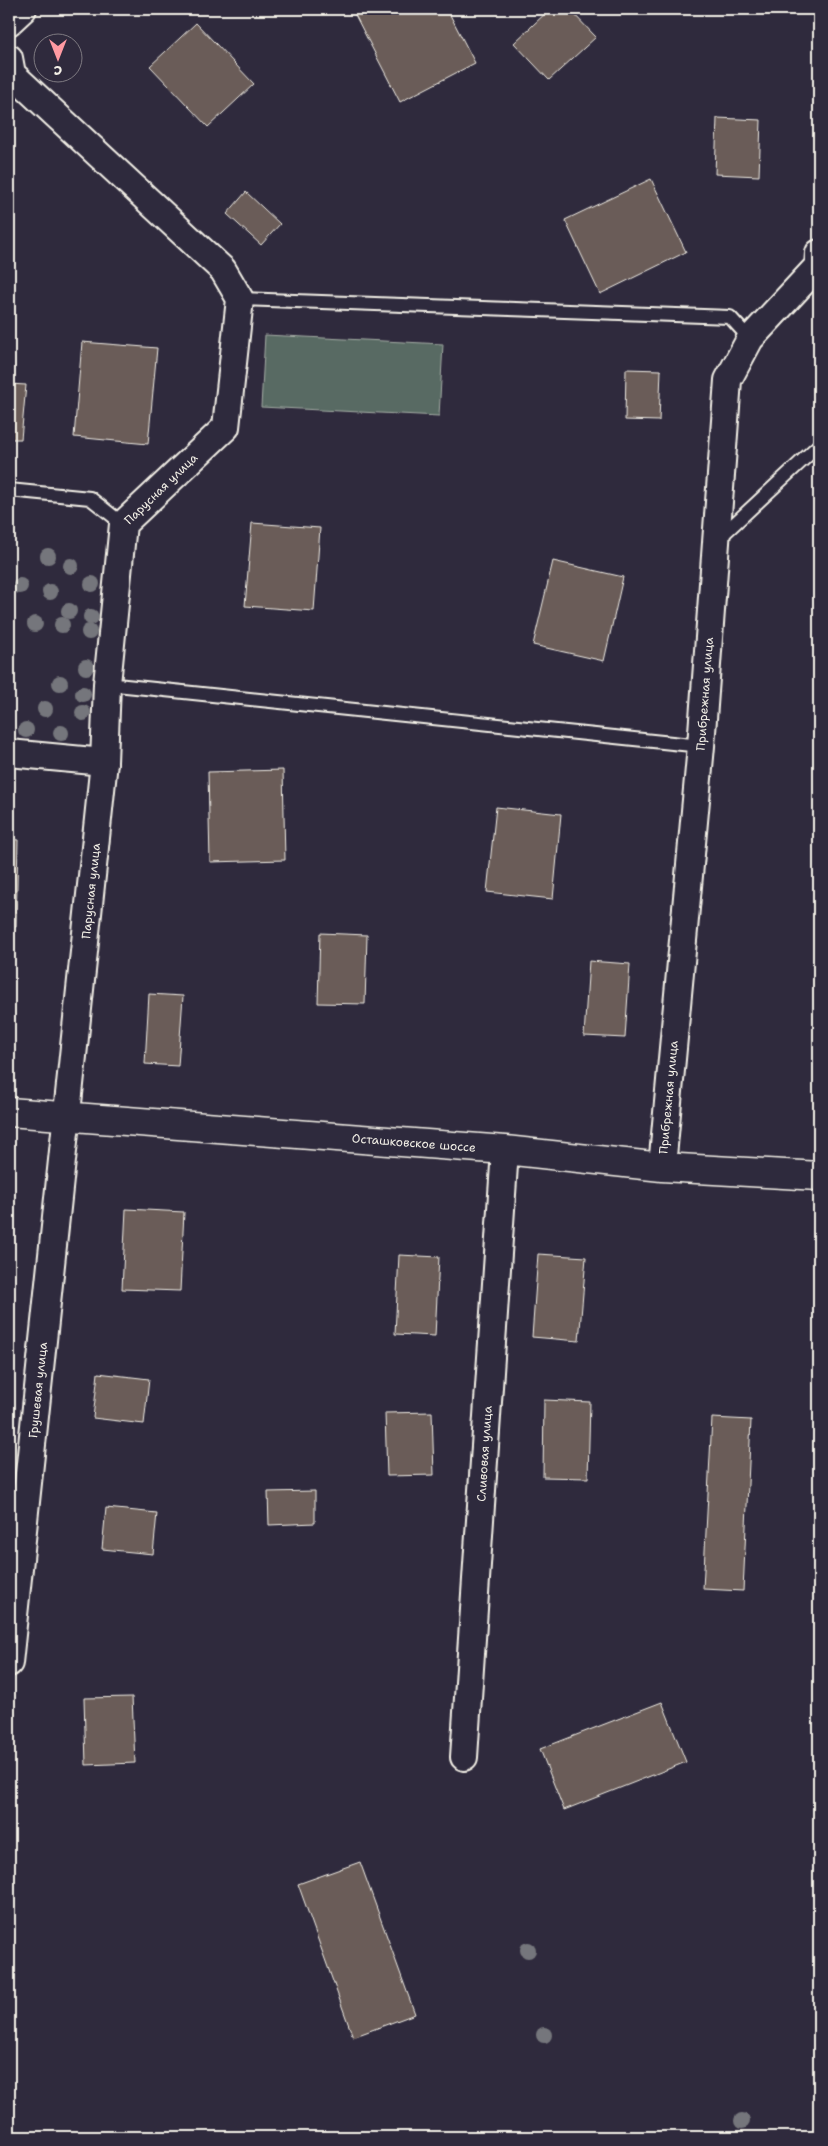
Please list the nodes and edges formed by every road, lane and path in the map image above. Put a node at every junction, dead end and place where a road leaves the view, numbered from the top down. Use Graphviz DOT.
graph roads {
  1 [pos="23,9"];
  2 [pos="9,22"];
  3 [pos="9,58"];
  4 [pos="819,253"];
  5 [pos="240,299"];
  6 [pos="750,339"];
  7 [pos="819,445"];
  8 [pos="9,490"];
  9 [pos="123,524"];
  10 [pos="716,541"];
  11 [pos="107,684"];
  12 [pos="701,746"];
  13 [pos="9,753"];
  14 [pos="104,762"];
  15 [pos="9,1112"];
  16 [pos="68,1116"];
  17 [pos="505,1150"];
  18 [pos="662,1167"];
  19 [pos="819,1176"];
  20 [pos="9,1663"];
  21 [pos="464,1757"];
  1 -- 2 [label="street"];
  3 -- 5 [label="street"];
  4 -- 6 [label="street, Прибрежная улица"];
  5 -- 6 [label="lane"];
  5 -- 9 [label="street, Парусная улица"];
  6 -- 10 [label="street, Прибрежная улица"];
  7 -- 10 [label="lane"];
  8 -- 9 [label="lane"];
  9 -- 11 [label="street, Парусная улица"];
  10 -- 12 [label="street, Прибрежная улица"];
  11 -- 12 [label="lane"];
  11 -- 14 [label="street, Парусная улица"];
  12 -- 18 [label="street, Прибрежная улица"];
  13 -- 14 [label="street"];
  14 -- 16 [label="street, Парусная улица"];
  15 -- 16 [label="street, Осташковское шоссе"];
  16 -- 17 [label="street, Осташковское шоссе"];
  16 -- 20 [label="street, Грушевая улица"];
  17 -- 18 [label="street, Осташковское шоссе"];
  17 -- 21 [label="street, Сливовая улица"];
  18 -- 19 [label="street, Осташковское шоссе"];
}
